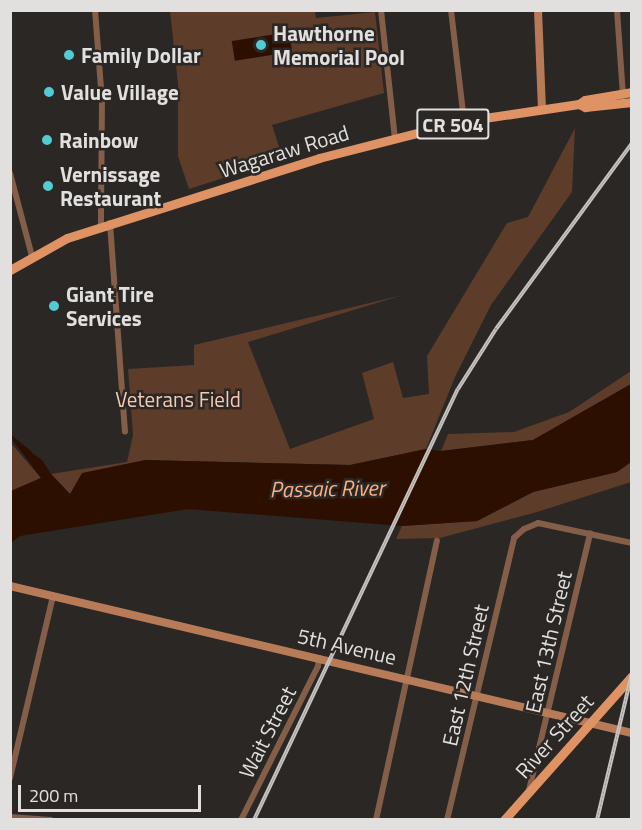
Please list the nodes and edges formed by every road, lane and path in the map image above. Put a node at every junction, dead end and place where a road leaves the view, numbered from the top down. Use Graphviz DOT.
graph roads {
  1 [pos="95,10"];
  2 [pos="381,10"];
  3 [pos="451,10"];
  4 [pos="537,10"];
  5 [pos="617,10"];
  6 [pos="627,98"];
  7 [pos="542,108"];
  8 [pos="464,121"];
  9 [pos="395,138"];
  10 [pos="10,173"];
  11 [pos="106,225"];
  12 [pos="32,256"];
  13 [pos="10,270"];
  14 [pos="125,431"];
  15 [pos="590,533"];
  16 [pos="437,541"];
  17 [pos="632,543"];
  18 [pos="10,586"];
  19 [pos="54,596"];
  20 [pos="319,658"];
  21 [pos="632,676"];
  22 [pos="407,679"];
  23 [pos="477,695"];
  24 [pos="548,712"];
  25 [pos="591,722"];
  26 [pos="632,733"];
  27 [pos="10,777"];
  28 [pos="528,792"];
  29 [pos="10,817"];
  30 [pos="44,819"];
  31 [pos="51,819"];
  32 [pos="241,819"];
  33 [pos="376,819"];
  34 [pos="447,819"];
  35 [pos="504,819"];
  1 -- 11 [label="street"];
  2 -- 9 [label="street"];
  3 -- 8 [label="street"];
  4 -- 7 [label="main road"];
  5 -- 6 [label="street"];
  6 -- 7 [label="main road, Wagaraw Road / CR 504"];
  7 -- 8 [label="main road, Wagaraw Road / CR 504"];
  8 -- 9 [label="main road, Wagaraw Road / CR 504"];
  9 -- 11 [label="main road, Wagaraw Road / CR 504"];
  10 -- 12 [label="street"];
  11 -- 12 [label="main road, Wagaraw Road / CR 504"];
  11 -- 14 [label="street"];
  12 -- 13 [label="main road, Wagaraw Road / CR 504"];
  15 -- 17 [label="street"];
  15 -- 23 [label="street, East 12th Street"];
  15 -- 24 [label="street, East 13th Street"];
  16 -- 22 [label="street"];
  18 -- 19 [label="main road, 5th Avenue"];
  19 -- 20 [label="main road, 5th Avenue"];
  19 -- 27 [label="street"];
  20 -- 22 [label="main road, 5th Avenue"];
  20 -- 32 [label="street, Wait Street"];
  21 -- 25 [label="main road, River Street"];
  22 -- 23 [label="main road, 5th Avenue"];
  22 -- 33 [label="street"];
  23 -- 24 [label="main road, 5th Avenue"];
  23 -- 34 [label="street, East 12th Street"];
  24 -- 25 [label="main road, 5th Avenue"];
  24 -- 28 [label="street, East 13th Street"];
  25 -- 26 [label="main road, 5th Avenue"];
  25 -- 28 [label="main road, River Street"];
  28 -- 35 [label="main road, River Street"];
  29 -- 30 [label="street"];
  30 -- 31 [label="street"];
}
